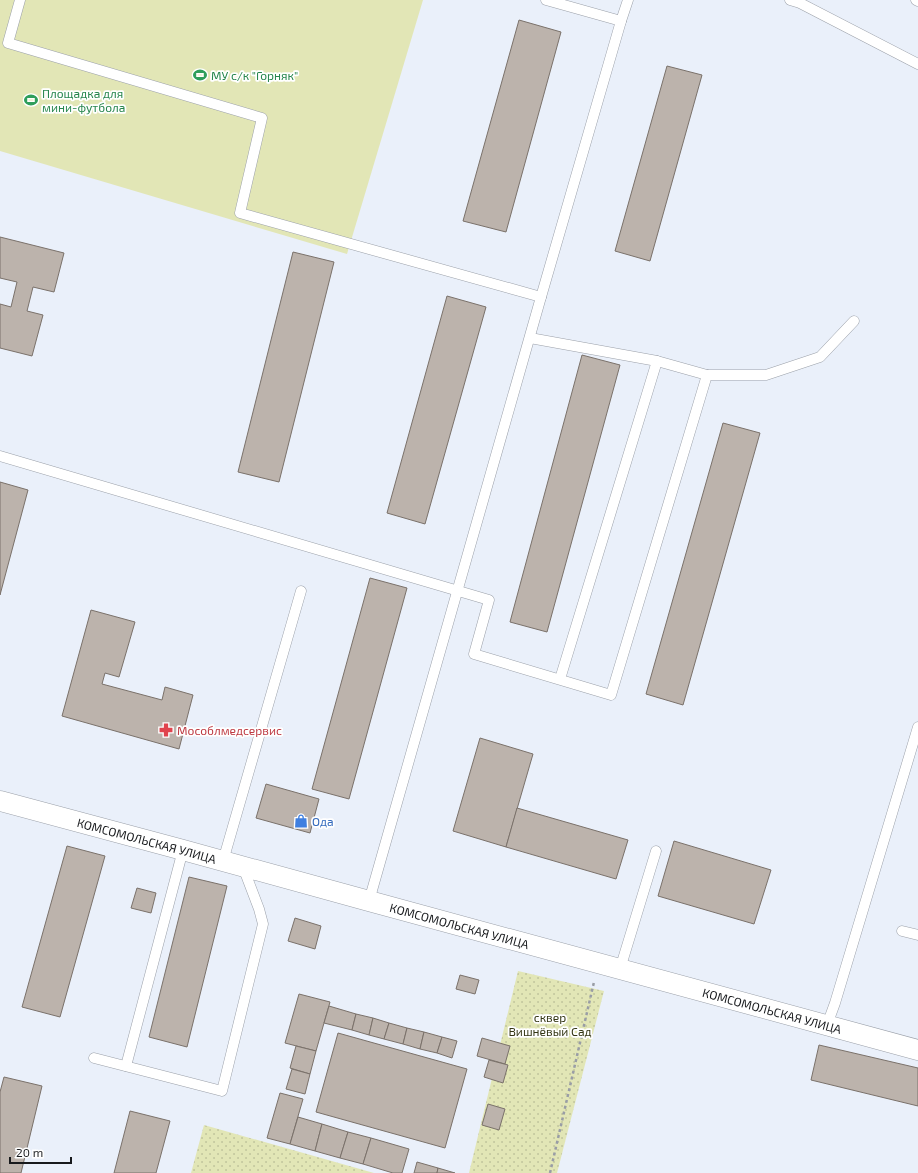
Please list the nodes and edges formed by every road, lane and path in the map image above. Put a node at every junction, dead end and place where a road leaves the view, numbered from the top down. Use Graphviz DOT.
graph roads {
  1 [pos="20,0"];
  2 [pos="546,0"];
  3 [pos="628,0"];
  4 [pos="797,1"];
  5 [pos="621,21"];
  6 [pos="918,64"];
  7 [pos="541,297"];
  8 [pos="854,321"];
  9 [pos="530,338"];
  10 [pos="658,361"];
  11 [pos="707,375"];
  12 [pos="0,456"];
  13 [pos="301,591"];
  14 [pos="458,591"];
  15 [pos="560,680"];
  16 [pos="918,727"];
  17 [pos="0,801"];
  18 [pos="183,850"];
  19 [pos="656,851"];
  20 [pos="223,860"];
  21 [pos="243,867"];
  22 [pos="369,902"];
  23 [pos="902,931"];
  24 [pos="918,935"];
  25 [pos="620,970"];
  26 [pos="595,977"];
  27 [pos="827,1025"];
  28 [pos="918,1050"];
  29 [pos="94,1058"];
  30 [pos="126,1066"];
  31 [pos="550,1173"];
  1 -- 7 [label="lane"];
  2 -- 5 [label="lane"];
  3 -- 5 [label="lane"];
  4 -- 6 [label="lane"];
  5 -- 7 [label="lane"];
  7 -- 9 [label="lane"];
  8 -- 11 [label="lane"];
  9 -- 10 [label="lane"];
  9 -- 14 [label="lane"];
  10 -- 11 [label="lane"];
  10 -- 15 [label="lane"];
  11 -- 15 [label="lane"];
  12 -- 14 [label="lane"];
  13 -- 20 [label="lane"];
  14 -- 15 [label="lane"];
  14 -- 22 [label="lane"];
  16 -- 27 [label="lane"];
  17 -- 18 [label="street, КОМСОМОЛЬСКАЯ УЛИЦА"];
  18 -- 20 [label="street, КОМСОМОЛЬСКАЯ УЛИЦА"];
  18 -- 30 [label="lane"];
  19 -- 25 [label="lane"];
  20 -- 21 [label="street, КОМСОМОЛЬСКАЯ УЛИЦА"];
  21 -- 22 [label="street, КОМСОМОЛЬСКАЯ УЛИЦА"];
  21 -- 30 [label="lane"];
  22 -- 25 [label="street, КОМСОМОЛЬСКАЯ УЛИЦА"];
  23 -- 24 [label="lane"];
  25 -- 27 [label="street, КОМСОМОЛЬСКАЯ УЛИЦА"];
  26 -- 31 [label="path"];
  27 -- 28 [label="street, КОМСОМОЛЬСКАЯ УЛИЦА"];
  29 -- 30 [label="lane"];
}
